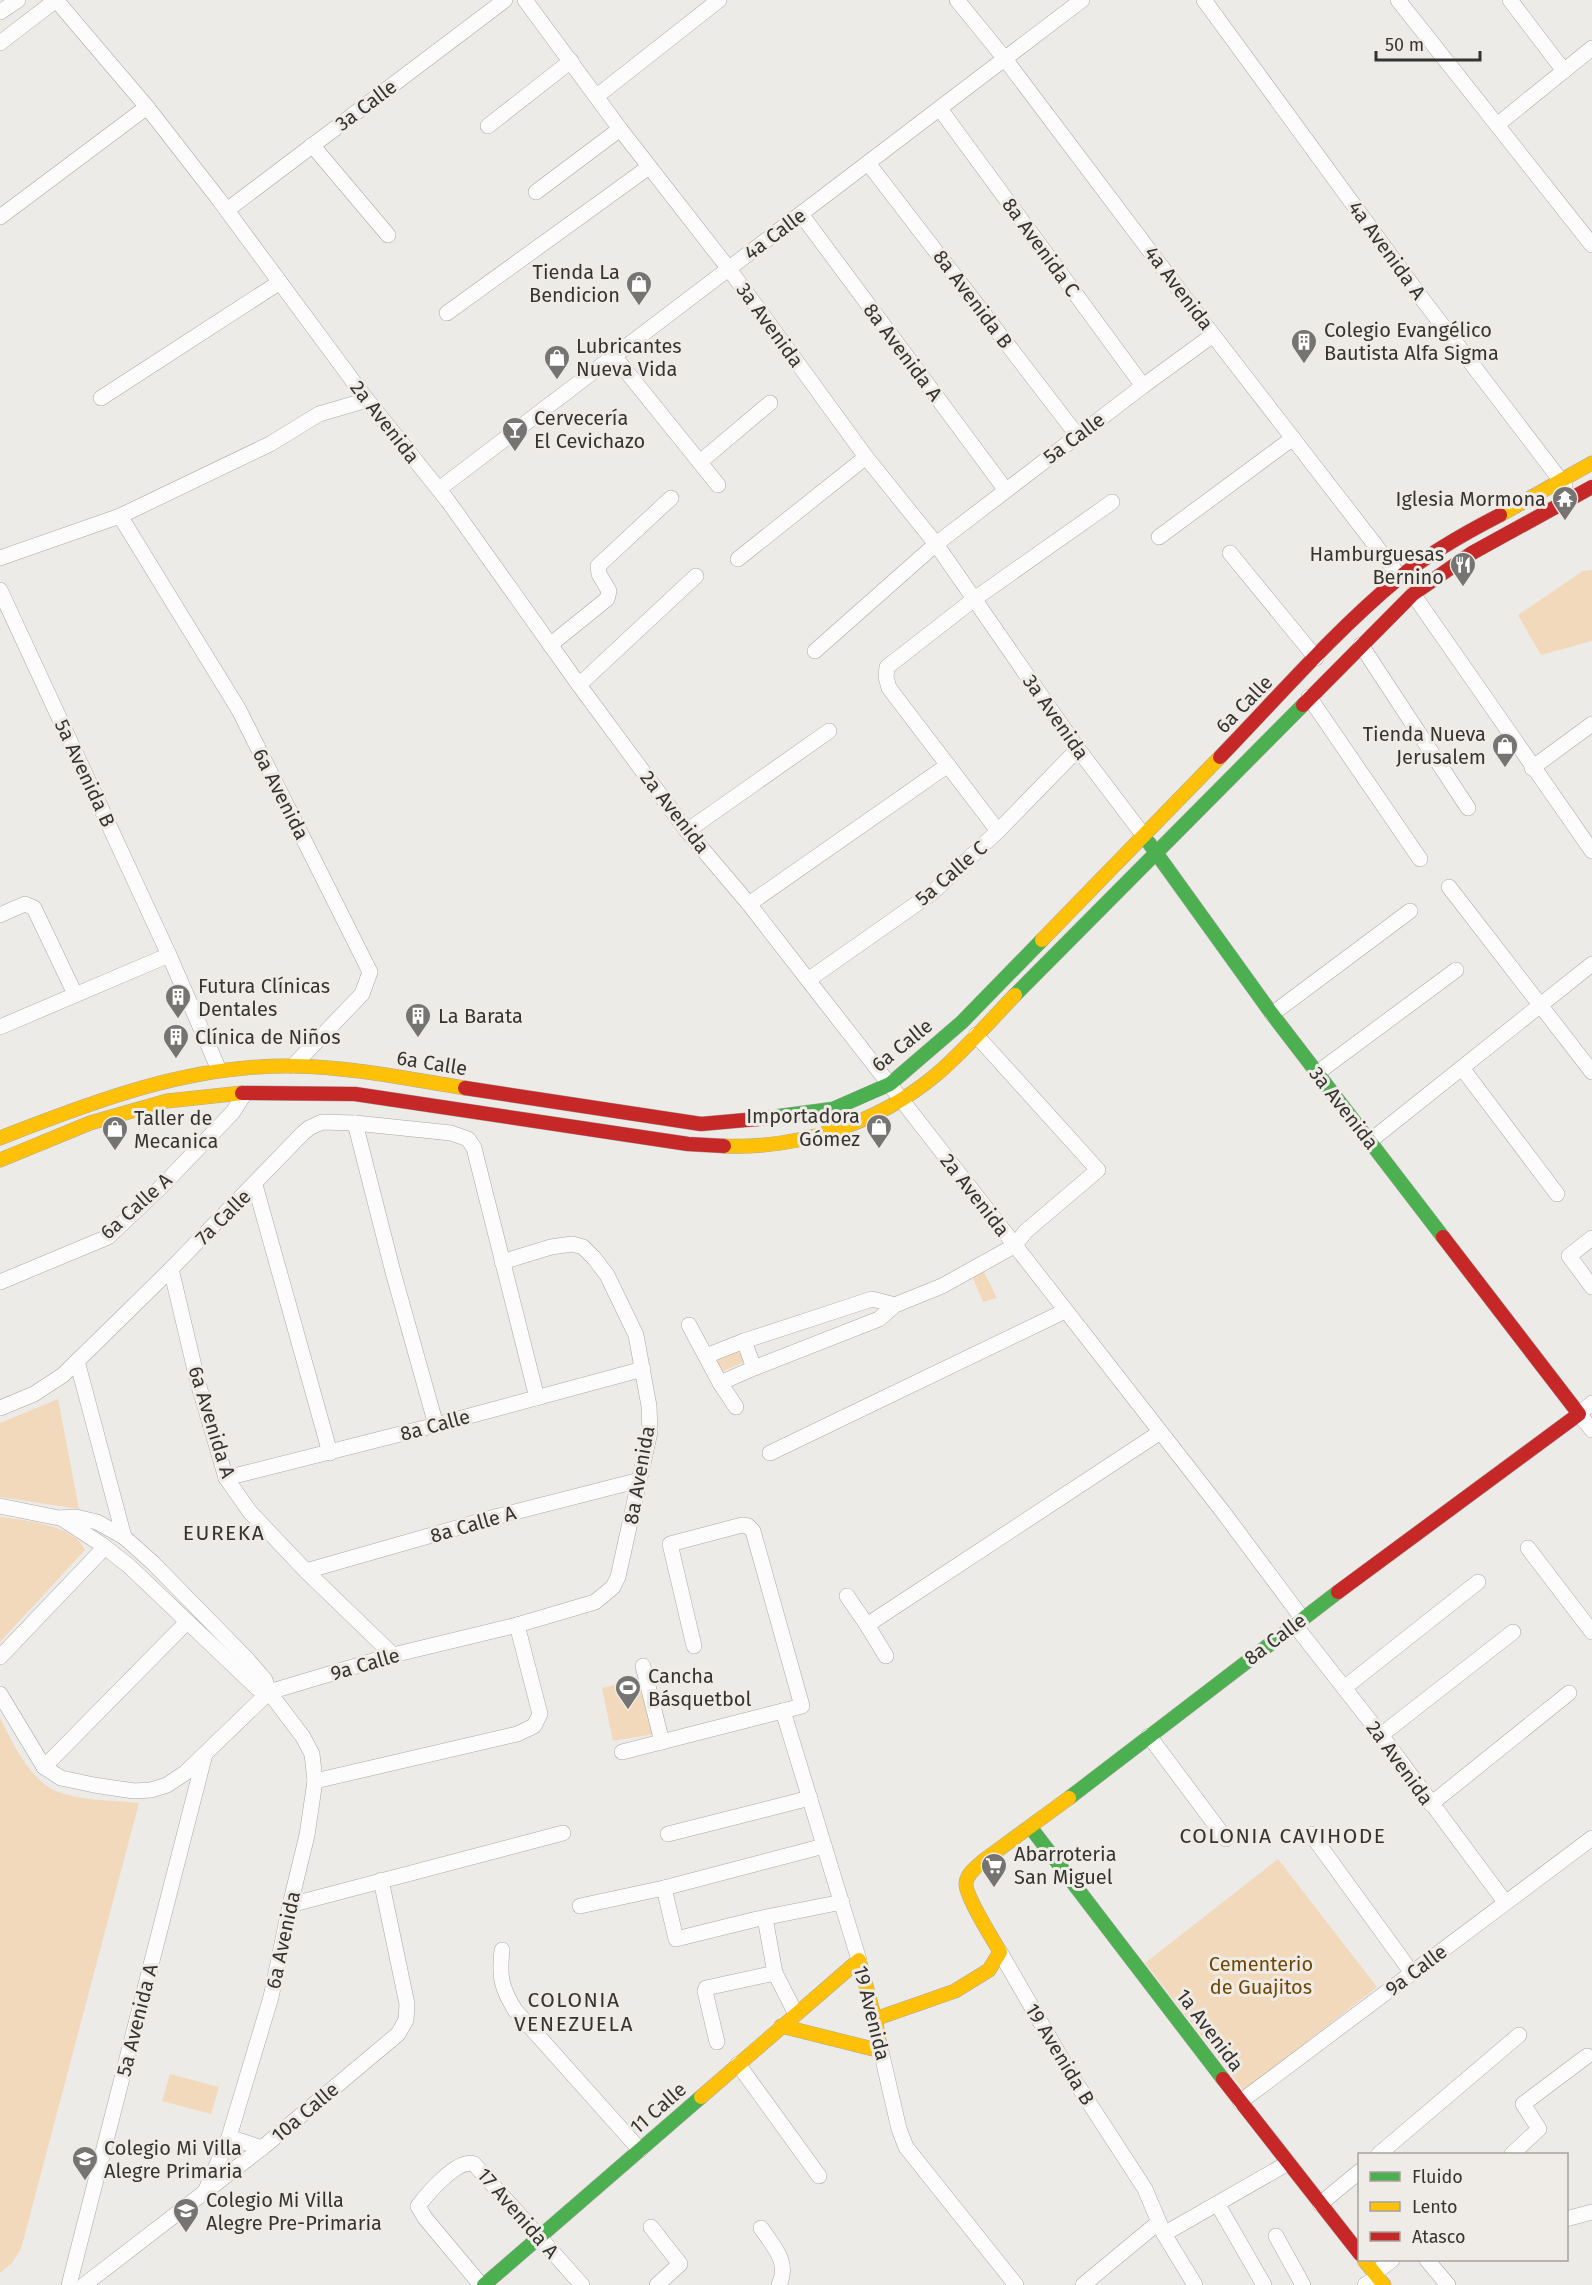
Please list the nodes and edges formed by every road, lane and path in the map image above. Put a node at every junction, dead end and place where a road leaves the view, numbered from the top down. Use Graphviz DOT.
graph roads {
  1 [pos="18,0"];
  2 [pos="56,0"];
  3 [pos="505,0"];
  4 [pos="525,0"];
  5 [pos="719,0"];
  6 [pos="957,0"];
  7 [pos="1082,0"];
  8 [pos="1204,0"];
  9 [pos="1398,0"];
  10 [pos="1510,0"];
  11 [pos="0,12"];
  12 [pos="0,43"];
  13 [pos="1592,48"];
  14 [pos="1005,59"];
  15 [pos="571,61"];
  16 [pos="1564,71"];
  17 [pos="597,96"];
  18 [pos="147,107"];
  19 [pos="940,109"];
  20 [pos="1497,125"];
  21 [pos="488,126"];
  22 [pos="620,129"];
  23 [pos="312,145"];
  24 [pos="868,163"];
  25 [pos="649,167"];
  26 [pos="536,192"];
  27 [pos="226,210"];
  28 [pos="801,214"];
  29 [pos="0,217"];
  30 [pos="388,235"];
  31 [pos="1592,245"];
  32 [pos="729,269"];
  33 [pos="280,282"];
  34 [pos="447,314"];
  35 [pos="1214,335"];
  36 [pos="614,356"];
  37 [pos="1143,386"];
  38 [pos="101,398"];
  39 [pos="367,400"];
  40 [pos="770,403"];
  41 [pos="1077,435"];
  42 [pos="1293,438"];
  43 [pos="866,457"];
  44 [pos="700,462"];
  45 [pos="1592,463"];
  46 [pos="1561,481"];
  47 [pos="718,485"];
  48 [pos="1592,487"];
  49 [pos="439,489"];
  50 [pos="1005,489"];
  51 [pos="671,498"];
  52 [pos="1573,498"];
  53 [pos="1112,502"];
  54 [pos="120,516"];
  55 [pos="1159,537"];
  56 [pos="936,544"];
  57 [pos="1230,553"];
  58 [pos="0,558"];
  59 [pos="738,559"];
  60 [pos="696,576"];
  61 [pos="1400,577"];
  62 [pos="0,590"];
  63 [pos="1413,594"];
  64 [pos="973,600"];
  65 [pos="550,645"];
  66 [pos="1361,645"];
  67 [pos="815,651"];
  68 [pos="1316,658"];
  69 [pos="579,685"];
  70 [pos="1309,697"];
  71 [pos="1592,724"];
  72 [pos="829,731"];
  73 [pos="1078,749"];
  74 [pos="948,765"];
  75 [pos="1532,768"];
  76 [pos="1468,808"];
  77 [pos="687,831"];
  78 [pos="998,831"];
  79 [pos="1144,836"];
  80 [pos="1592,851"];
  81 [pos="1156,854"];
  82 [pos="1420,859"];
  83 [pos="1449,886"];
  84 [pos="749,904"];
  85 [pos="1410,911"];
  86 [pos="0,915"];
  87 [pos="169,955"];
  88 [pos="1592,964"];
  89 [pos="1456,970"];
  90 [pos="808,980"];
  91 [pos="75,994"];
  92 [pos="1539,1005"];
  93 [pos="1272,1014"];
  94 [pos="0,1027"];
  95 [pos="976,1035"];
  96 [pos="293,1066"];
  97 [pos="1462,1068"];
  98 [pos="219,1070"];
  99 [pos="1592,1071"];
  100 [pos="1317,1073"];
  101 [pos="890,1084"];
  102 [pos="245,1093"];
  103 [pos="902,1100"];
  104 [pos="355,1123"];
  105 [pos="0,1138"];
  106 [pos="1370,1141"];
  107 [pos="0,1160"];
  108 [pos="255,1185"];
  109 [pos="1557,1194"];
  110 [pos="1592,1238"];
  111 [pos="1014,1246"];
  112 [pos="502,1262"];
  113 [pos="171,1269"];
  114 [pos="0,1282"];
  115 [pos="1592,1287"];
  116 [pos="895,1305"];
  117 [pos="1065,1311"];
  118 [pos="689,1325"];
  119 [pos="744,1341"];
  120 [pos="705,1356"];
  121 [pos="78,1361"];
  122 [pos="754,1368"];
  123 [pos="643,1369"];
  124 [pos="720,1383"];
  125 [pos="537,1398"];
  126 [pos="1592,1403"];
  127 [pos="736,1407"];
  128 [pos="0,1408"];
  129 [pos="1579,1414"];
  130 [pos="436,1425"];
  131 [pos="1592,1430"];
  132 [pos="1159,1433"];
  133 [pos="330,1453"];
  134 [pos="770,1454"];
  135 [pos="226,1478"];
  136 [pos="640,1480"];
  137 [pos="0,1506"];
  138 [pos="59,1518"];
  139 [pos="124,1537"];
  140 [pos="105,1547"];
  141 [pos="1528,1548"];
  142 [pos="306,1571"];
  143 [pos="1478,1582"];
  144 [pos="847,1596"];
  145 [pos="595,1602"];
  146 [pos="1298,1621"];
  147 [pos="187,1622"];
  148 [pos="517,1624"];
  149 [pos="867,1625"];
  150 [pos="1513,1632"];
  151 [pos="1592,1632"];
  152 [pos="694,1646"];
  153 [pos="393,1655"];
  154 [pos="886,1656"];
  155 [pos="0,1657"];
  156 [pos="643,1666"];
  157 [pos="1344,1688"];
  158 [pos="269,1692"];
  159 [pos="1569,1693"];
  160 [pos="0,1694"];
  161 [pos="783,1711"];
  162 [pos="1381,1735"];
  163 [pos="1149,1736"];
  164 [pos="662,1742"];
  165 [pos="622,1752"];
  166 [pos="205,1754"];
  167 [pos="44,1767"];
  168 [pos="315,1781"];
  169 [pos="810,1798"];
  170 [pos="1431,1804"];
  171 [pos="1031,1828"];
  172 [pos="563,1833"];
  173 [pos="668,1834"];
  174 [pos="1311,1834"];
  175 [pos="1592,1838"];
  176 [pos="1226,1839"];
  177 [pos="824,1846"];
  178 [pos="381,1880"];
  179 [pos="966,1883"];
  180 [pos="664,1888"];
  181 [pos="842,1902"];
  182 [pos="1505,1902"];
  183 [pos="290,1905"];
  184 [pos="580,1906"];
  185 [pos="765,1918"];
  186 [pos="502,1950"];
  187 [pos="1000,1952"];
  188 [pos="859,1960"];
  189 [pos="1412,1973"];
  190 [pos="775,1974"];
  191 [pos="796,2014"];
  192 [pos="875,2019"];
  193 [pos="781,2026"];
  194 [pos="1520,2035"];
  195 [pos="717,2042"];
  196 [pos="881,2051"];
  197 [pos="1587,2056"];
  198 [pos="738,2064"];
  199 [pos="1240,2102"];
  200 [pos="229,2137"];
  201 [pos="262,2148"];
  202 [pos="640,2150"];
  203 [pos="1380,2153"];
  204 [pos="1513,2153"];
  205 [pos="1288,2163"];
  206 [pos="1358,2172"];
  207 [pos="819,2176"];
  208 [pos="205,2192"];
  209 [pos="1320,2204"];
  210 [pos="1218,2205"];
  211 [pos="1592,2212"];
  212 [pos="1568,2218"];
  213 [pos="651,2227"];
  214 [pos="760,2228"];
  215 [pos="1162,2228"];
  216 [pos="1276,2236"];
  217 [pos="540,2237"];
  218 [pos="1358,2253"];
  219 [pos="1365,2261"];
  220 [pos="1390,2261"];
  221 [pos="1429,2261"];
  222 [pos="1375,2280"];
  223 [pos="69,2285"];
  224 [pos="84,2285"];
  225 [pos="483,2285"];
  226 [pos="582,2285"];
  227 [pos="657,2285"];
  228 [pos="779,2285"];
  229 [pos="1016,2285"];
  230 [pos="1083,2285"];
  231 [pos="1195,2285"];
  232 [pos="1264,2285"];
  233 [pos="1303,2285"];
  234 [pos="1448,2285"];
  1 -- 11 [label="street"];
  2 -- 12 [label="street"];
  2 -- 18 [label="street, 2a Avenida"];
  3 -- 23 [label="street, 3a Calle"];
  4 -- 15 [label="street, 3a Avenida"];
  5 -- 17 [label="street"];
  6 -- 14 [label="street, 4a Avenida"];
  7 -- 14 [label="street, 4a Calle"];
  8 -- 46 [label="street, 4a Avenida A"];
  9 -- 20 [label="street"];
  10 -- 16 [label="street"];
  13 -- 16 [label="street"];
  14 -- 19 [label="street, 4a Calle"];
  14 -- 35 [label="street, 4a Avenida"];
  15 -- 17 [label="street, 3a Avenida"];
  15 -- 21 [label="street"];
  16 -- 20 [label="street"];
  17 -- 22 [label="street, 3a Avenida"];
  18 -- 27 [label="street, 2a Avenida"];
  18 -- 29 [label="street"];
  19 -- 24 [label="street, 4a Calle"];
  19 -- 37 [label="street, 8a Avenida C"];
  20 -- 31 [label="street"];
  22 -- 25 [label="street, 3a Avenida"];
  22 -- 26 [label="street"];
  23 -- 27 [label="street, 3a Calle"];
  23 -- 30 [label="street"];
  24 -- 28 [label="street, 4a Calle"];
  24 -- 41 [label="street, 8a Avenida B"];
  25 -- 32 [label="street, 3a Avenida"];
  25 -- 34 [label="street"];
  27 -- 33 [label="street, 2a Avenida"];
  28 -- 32 [label="street, 4a Calle"];
  28 -- 50 [label="street, 8a Avenida A"];
  32 -- 36 [label="street, 4a Calle"];
  32 -- 43 [label="street, 3a Avenida"];
  33 -- 38 [label="street"];
  33 -- 39 [label="street, 2a Avenida"];
  35 -- 37 [label="street, 5a Calle"];
  35 -- 42 [label="street, 4a Avenida"];
  36 -- 44 [label="street"];
  36 -- 49 [label="street, 4a Calle"];
  37 -- 41 [label="street, 5a Calle"];
  39 -- 49 [label="street, 2a Avenida"];
  39 -- 54 [label="street"];
  40 -- 44 [label="street"];
  41 -- 50 [label="street, 5a Calle"];
  42 -- 55 [label="street"];
  42 -- 61 [label="street, 4a Avenida"];
  43 -- 56 [label="street, 3a Avenida"];
  43 -- 59 [label="street"];
  44 -- 47 [label="street"];
  45 -- 46 [label="street, 6a Calle"];
  46 -- 52 [label="street, 4a Avenida A"];
  46 -- 61 [label="street, 6a Calle"];
  48 -- 52 [label="street"];
  49 -- 65 [label="street, 2a Avenida"];
  50 -- 56 [label="street, 5a Calle"];
  51 -- 65 [label="street"];
  52 -- 63 [label="street"];
  53 -- 64 [label="street"];
  54 -- 58 [label="street"];
  54 -- 96 [label="street, 6a Avenida"];
  56 -- 64 [label="street, 3a Avenida"];
  56 -- 67 [label="street, 5a Calle"];
  57 -- 68 [label="street"];
  60 -- 69 [label="street"];
  61 -- 68 [label="street, 6a Calle"];
  62 -- 87 [label="street, 5a Avenida B"];
  63 -- 66 [label="street"];
  63 -- 75 [label="street"];
  64 -- 73 [label="street, 3a Avenida"];
  64 -- 74 [label="street"];
  65 -- 69 [label="street, 2a Avenida"];
  66 -- 70 [label="street"];
  66 -- 76 [label="street"];
  68 -- 79 [label="street, 6a Calle"];
  69 -- 77 [label="street, 2a Avenida"];
  70 -- 81 [label="street"];
  70 -- 82 [label="street"];
  71 -- 75 [label="street"];
  72 -- 77 [label="street"];
  73 -- 78 [label="street, 5a Calle C"];
  73 -- 79 [label="street, 3a Avenida"];
  74 -- 78 [label="street"];
  74 -- 84 [label="street"];
  75 -- 80 [label="street"];
  77 -- 84 [label="street, 2a Avenida"];
  78 -- 90 [label="street, 5a Calle C"];
  79 -- 81 [label="street, 3a Avenida"];
  79 -- 101 [label="street, 6a Calle"];
  81 -- 93 [label="street, 3a Avenida"];
  81 -- 95 [label="street"];
  83 -- 92 [label="street"];
  84 -- 90 [label="street, 2a Avenida"];
  85 -- 93 [label="street"];
  86 -- 91 [label="street"];
  87 -- 91 [label="street"];
  87 -- 98 [label="street, 5a Avenida B"];
  88 -- 92 [label="street"];
  89 -- 100 [label="street"];
  90 -- 101 [label="street, 2a Avenida"];
  91 -- 94 [label="street"];
  92 -- 97 [label="street"];
  92 -- 99 [label="street"];
  93 -- 100 [label="street, 3a Avenida"];
  95 -- 103 [label="street"];
  95 -- 111 [label="street"];
  96 -- 98 [label="street, 6a Calle"];
  96 -- 101 [label="street, 6a Calle"];
  97 -- 106 [label="street"];
  97 -- 109 [label="street"];
  98 -- 105 [label="street, 6a Calle"];
  100 -- 106 [label="street, 3a Avenida"];
  101 -- 103 [label="street, 2a Avenida"];
  102 -- 103 [label="street"];
  102 -- 107 [label="street"];
  102 -- 114 [label="street, 6a Calle A"];
  103 -- 111 [label="street, 2a Avenida"];
  104 -- 108 [label="street, 7a Calle"];
  104 -- 112 [label="street, 7a Calle"];
  104 -- 130 [label="street"];
  106 -- 129 [label="street, 3a Avenida"];
  108 -- 113 [label="street, 7a Calle"];
  108 -- 133 [label="street"];
  110 -- 115 [label="street"];
  111 -- 116 [label="street"];
  111 -- 117 [label="street, 2a Avenida"];
  112 -- 123 [label="street, 8a Avenida"];
  112 -- 125 [label="street"];
  113 -- 121 [label="street, 7a Calle"];
  113 -- 135 [label="street, 6a Avenida A"];
  116 -- 119 [label="street"];
  116 -- 122 [label="street"];
  117 -- 132 [label="street, 2a Avenida"];
  117 -- 134 [label="street"];
  118 -- 120 [label="street"];
  119 -- 120 [label="street"];
  119 -- 122 [label="street"];
  120 -- 124 [label="street"];
  121 -- 128 [label="street, 7a Calle"];
  121 -- 139 [label="street"];
  122 -- 124 [label="street"];
  123 -- 125 [label="street, 8a Calle"];
  123 -- 136 [label="street, 8a Avenida"];
  124 -- 127 [label="street"];
  125 -- 130 [label="street, 8a Calle"];
  126 -- 129 [label="street, 8a Calle"];
  129 -- 131 [label="street, 3a Avenida"];
  129 -- 146 [label="street, 8a Calle"];
  130 -- 133 [label="street, 8a Calle"];
  132 -- 146 [label="street, 2a Avenida"];
  132 -- 149 [label="street"];
  133 -- 135 [label="street, 8a Calle"];
  135 -- 142 [label="street, 6a Avenida A"];
  136 -- 142 [label="street, 8a Calle A"];
  136 -- 145 [label="street, 8a Avenida"];
  137 -- 138 [label="street"];
  138 -- 139 [label="street, 6a Avenida"];
  138 -- 140 [label="street, 6a Avenida"];
  139 -- 158 [label="street, 6a Avenida"];
  140 -- 147 [label="street, 6a Avenida"];
  140 -- 155 [label="street"];
  141 -- 151 [label="street"];
  142 -- 153 [label="street, 6a Avenida A"];
  143 -- 157 [label="street"];
  144 -- 149 [label="street"];
  145 -- 148 [label="street, 9a Calle"];
  146 -- 157 [label="street, 2a Avenida"];
  146 -- 163 [label="street, 8a Calle"];
  147 -- 158 [label="street, 6a Avenida"];
  147 -- 167 [label="street"];
  148 -- 153 [label="street, 9a Calle"];
  148 -- 168 [label="street"];
  149 -- 154 [label="street"];
  150 -- 162 [label="street"];
  152 -- 161 [label="street"];
  153 -- 158 [label="street, 9a Calle"];
  156 -- 164 [label="street"];
  157 -- 162 [label="street, 2a Avenida"];
  158 -- 166 [label="street, 9a Calle"];
  158 -- 168 [label="street, 6a Avenida"];
  159 -- 170 [label="street"];
  160 -- 167 [label="street"];
  161 -- 164 [label="street"];
  161 -- 169 [label="street, 19 Avenida"];
  162 -- 170 [label="street, 2a Avenida"];
  163 -- 171 [label="street, 8a Calle"];
  163 -- 176 [label="street"];
  164 -- 165 [label="street"];
  166 -- 167 [label="street, 9a Calle"];
  166 -- 223 [label="street, 5a Avenida A"];
  168 -- 183 [label="street, 6a Avenida"];
  169 -- 173 [label="street"];
  169 -- 177 [label="street, 19 Avenida"];
  170 -- 182 [label="street, 2a Avenida"];
  171 -- 179 [label="street, 8a Calle"];
  171 -- 199 [label="street, 1a Avenida"];
  172 -- 178 [label="street"];
  174 -- 189 [label="street"];
  175 -- 182 [label="street, 9a Calle"];
  177 -- 180 [label="street"];
  177 -- 181 [label="street, 19 Avenida"];
  178 -- 183 [label="street"];
  178 -- 201 [label="street, 10a Calle"];
  179 -- 187 [label="street, 19 Avenida B"];
  180 -- 184 [label="street"];
  180 -- 185 [label="street"];
  181 -- 185 [label="street"];
  181 -- 188 [label="street, 19 Avenida"];
  182 -- 189 [label="street, 9a Calle"];
  183 -- 200 [label="street, 6a Avenida"];
  185 -- 190 [label="street"];
  186 -- 202 [label="street"];
  187 -- 192 [label="street"];
  187 -- 215 [label="street, 19 Avenida B"];
  188 -- 191 [label="street, 11 Calle"];
  188 -- 192 [label="street, 19 Avenida"];
  189 -- 199 [label="street, 9a Calle"];
  190 -- 191 [label="street"];
  190 -- 195 [label="street"];
  191 -- 193 [label="street, 11 Calle"];
  192 -- 196 [label="street, 19 Avenida"];
  193 -- 196 [label="street"];
  193 -- 198 [label="street, 11 Calle"];
  194 -- 203 [label="street"];
  196 -- 229 [label="street, 19 Avenida"];
  197 -- 204 [label="street"];
  198 -- 202 [label="street, 11 Calle"];
  198 -- 207 [label="street"];
  199 -- 205 [label="street, 1a Avenida"];
  200 -- 201 [label="street"];
  200 -- 208 [label="street, 6a Avenida"];
  201 -- 208 [label="street, 10a Calle"];
  202 -- 217 [label="street, 11 Calle"];
  205 -- 209 [label="street, 1a Avenida"];
  205 -- 210 [label="street"];
  206 -- 209 [label="street"];
  208 -- 224 [label="street, 10a Calle"];
  209 -- 218 [label="street, 1a Avenida"];
  210 -- 215 [label="street"];
  210 -- 232 [label="street"];
  211 -- 212 [label="street"];
  213 -- 227 [label="street"];
  214 -- 228 [label="street"];
  215 -- 230 [label="street"];
  215 -- 231 [label="street, 19 Avenida B"];
  216 -- 233 [label="street"];
  217 -- 225 [label="street, 11 Calle"];
  217 -- 225 [label="street, 17 Avenida A"];
  217 -- 226 [label="street, 17 Avenida A"];
  219 -- 222 [label="street"];
  220 -- 222 [label="street"];
  221 -- 234 [label="street"];
}
